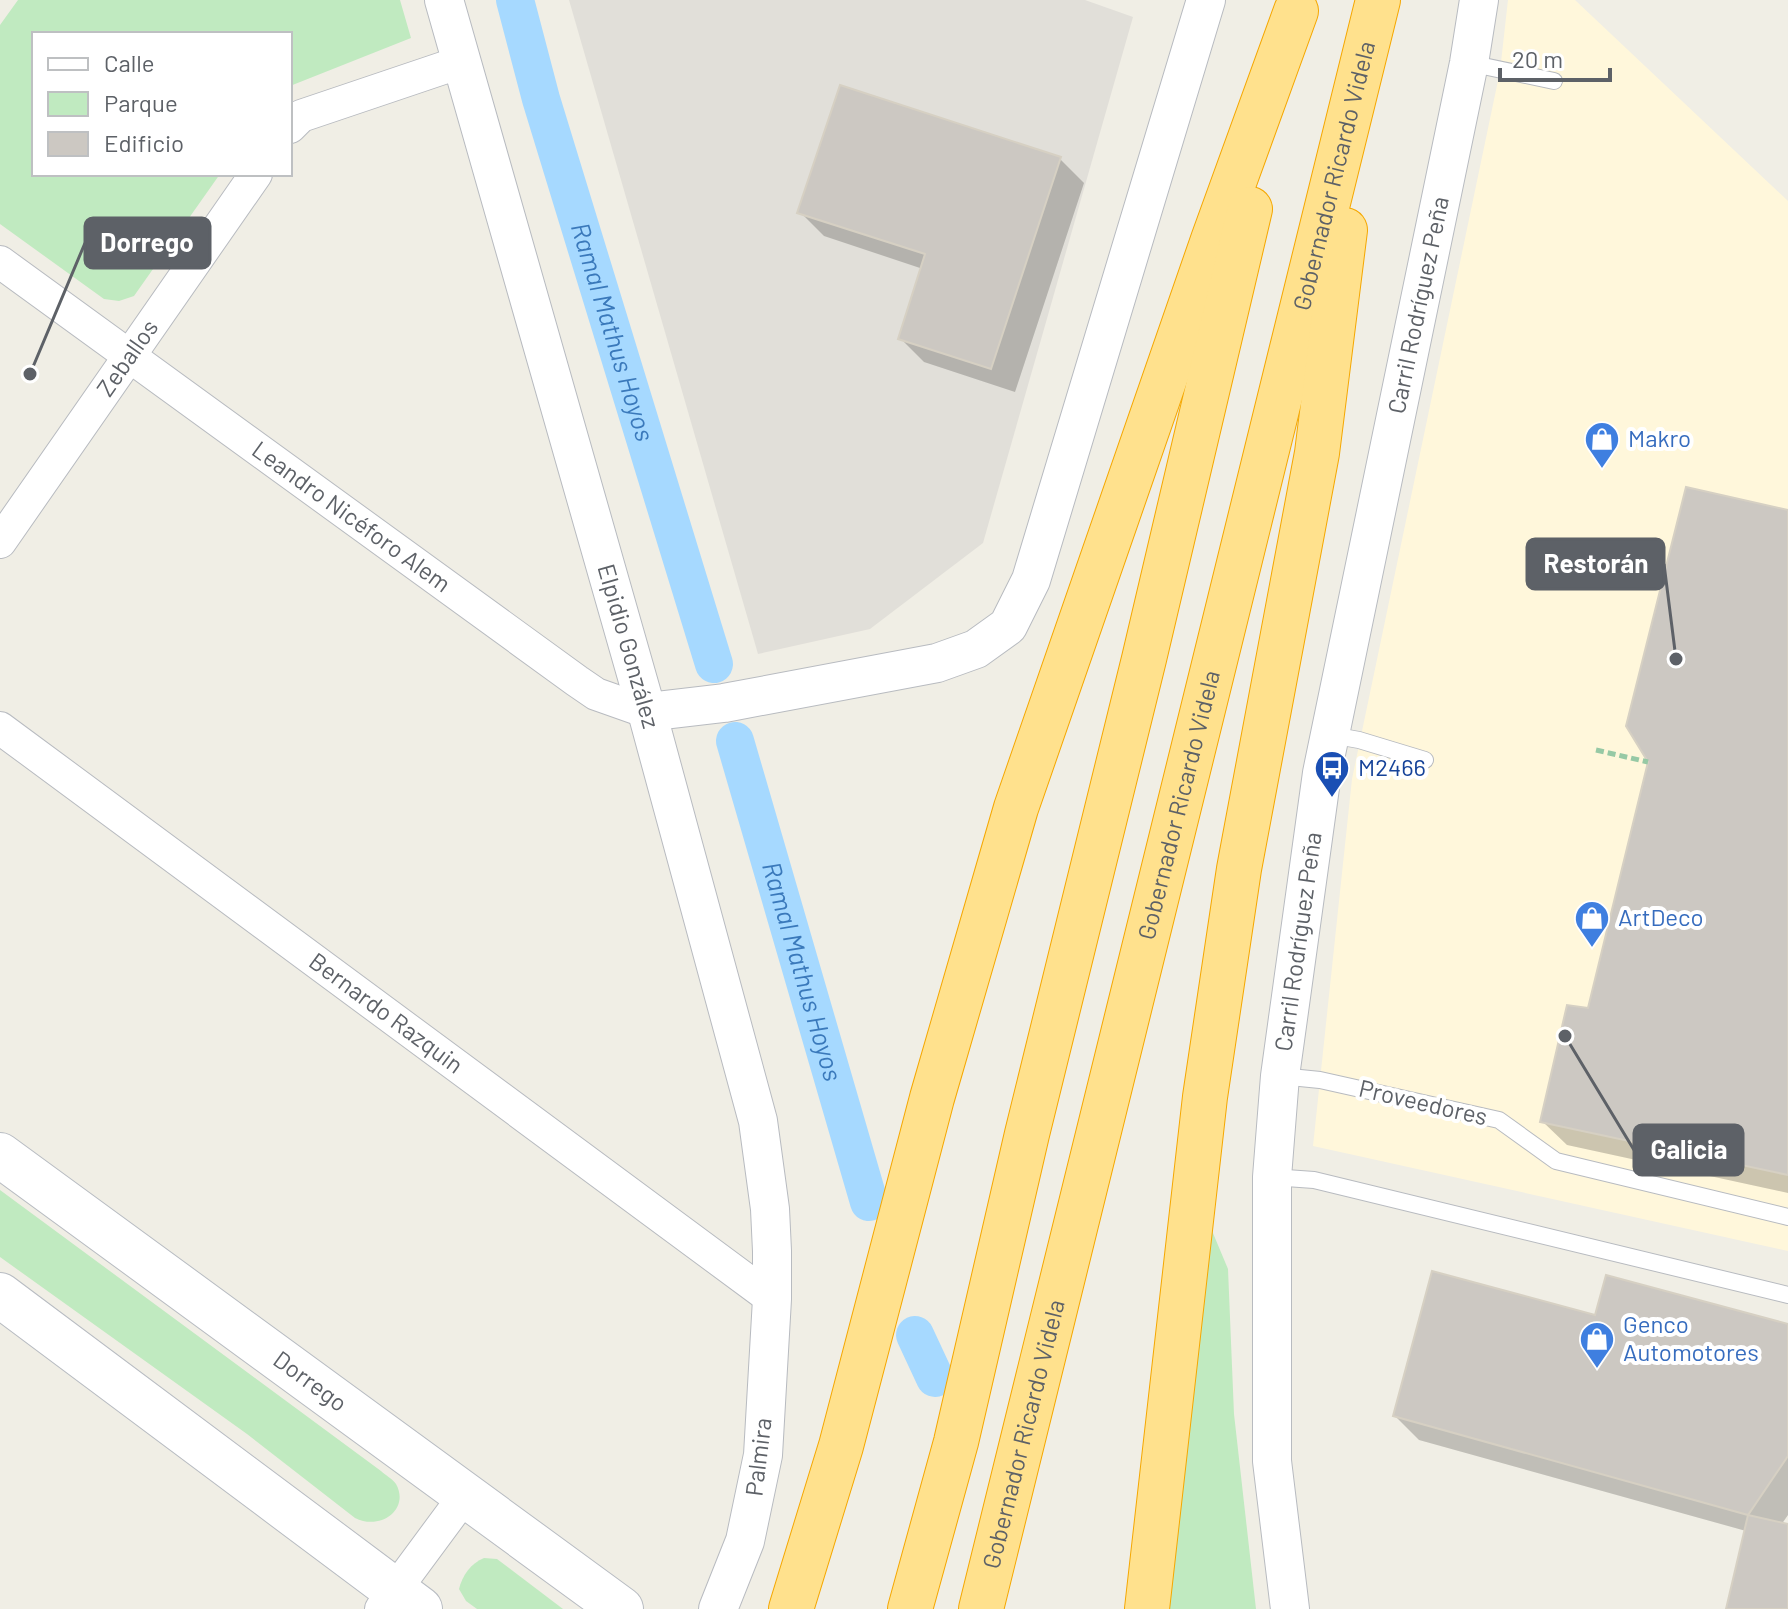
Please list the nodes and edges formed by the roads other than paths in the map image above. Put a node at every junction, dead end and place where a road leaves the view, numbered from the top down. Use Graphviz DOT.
graph roads {
  1 [pos="444,0"];
  2 [pos="1206,0"];
  3 [pos="1479,0"];
  4 [pos="1298,6"];
  5 [pos="1374,15"];
  6 [pos="461,62"];
  7 [pos="1469,63"];
  8 [pos="1554,81"];
  9 [pos="292,125"];
  10 [pos="255,176"];
  11 [pos="0,262"];
  12 [pos="131,357"];
  13 [pos="0,542"];
  14 [pos="647,712"];
  15 [pos="0,728"];
  16 [pos="1331,735"];
  17 [pos="1425,760"];
  18 [pos="1280,1076"];
  19 [pos="0,1155"];
  20 [pos="1272,1177"];
  21 [pos="1788,1217"];
  22 [pos="0,1295"];
  23 [pos="1788,1295"];
  24 [pos="772,1299"];
  25 [pos="466,1494"];
  26 [pos="398,1603"];
  27 [pos="621,1609"];
  28 [pos="718,1609"];
  29 [pos="791,1609"];
  30 [pos="910,1609"];
  31 [pos="981,1609"];
  32 [pos="1147,1609"];
  33 [pos="1290,1609"];
  1 -- 6 [label="street, Elpidio González"];
  2 -- 14 [label="street, Leandro Nicéforo Alem"];
  3 -- 7 [label="street, Carril Rodríguez Peña"];
  4 -- 29 [label="highway"];
  4 -- 30 [label="highway"];
  5 -- 31 [label="highway, Gobernador Ricardo Videla"];
  5 -- 32 [label="highway"];
  6 -- 9 [label="street"];
  6 -- 14 [label="street, Elpidio González"];
  7 -- 8 [label="lane"];
  7 -- 16 [label="street, Carril Rodríguez Peña"];
  10 -- 12 [label="street, Zeballos"];
  11 -- 12 [label="street, Leandro Nicéforo Alem"];
  12 -- 13 [label="street, Zeballos"];
  12 -- 14 [label="street, Leandro Nicéforo Alem"];
  14 -- 24 [label="street, Elpidio González"];
  15 -- 24 [label="street, Bernardo Razquin"];
  16 -- 17 [label="lane"];
  16 -- 18 [label="street, Carril Rodríguez Peña"];
  18 -- 20 [label="street, Carril Rodríguez Peña"];
  18 -- 21 [label="lane, Proveedores"];
  19 -- 25 [label="main road, Dorrego"];
  20 -- 23 [label="lane"];
  20 -- 33 [label="street, Carril Rodríguez Peña"];
  22 -- 26 [label="main road"];
  24 -- 28 [label="street, Palmira"];
  25 -- 26 [label="street"];
  25 -- 27 [label="main road, Dorrego"];
}
